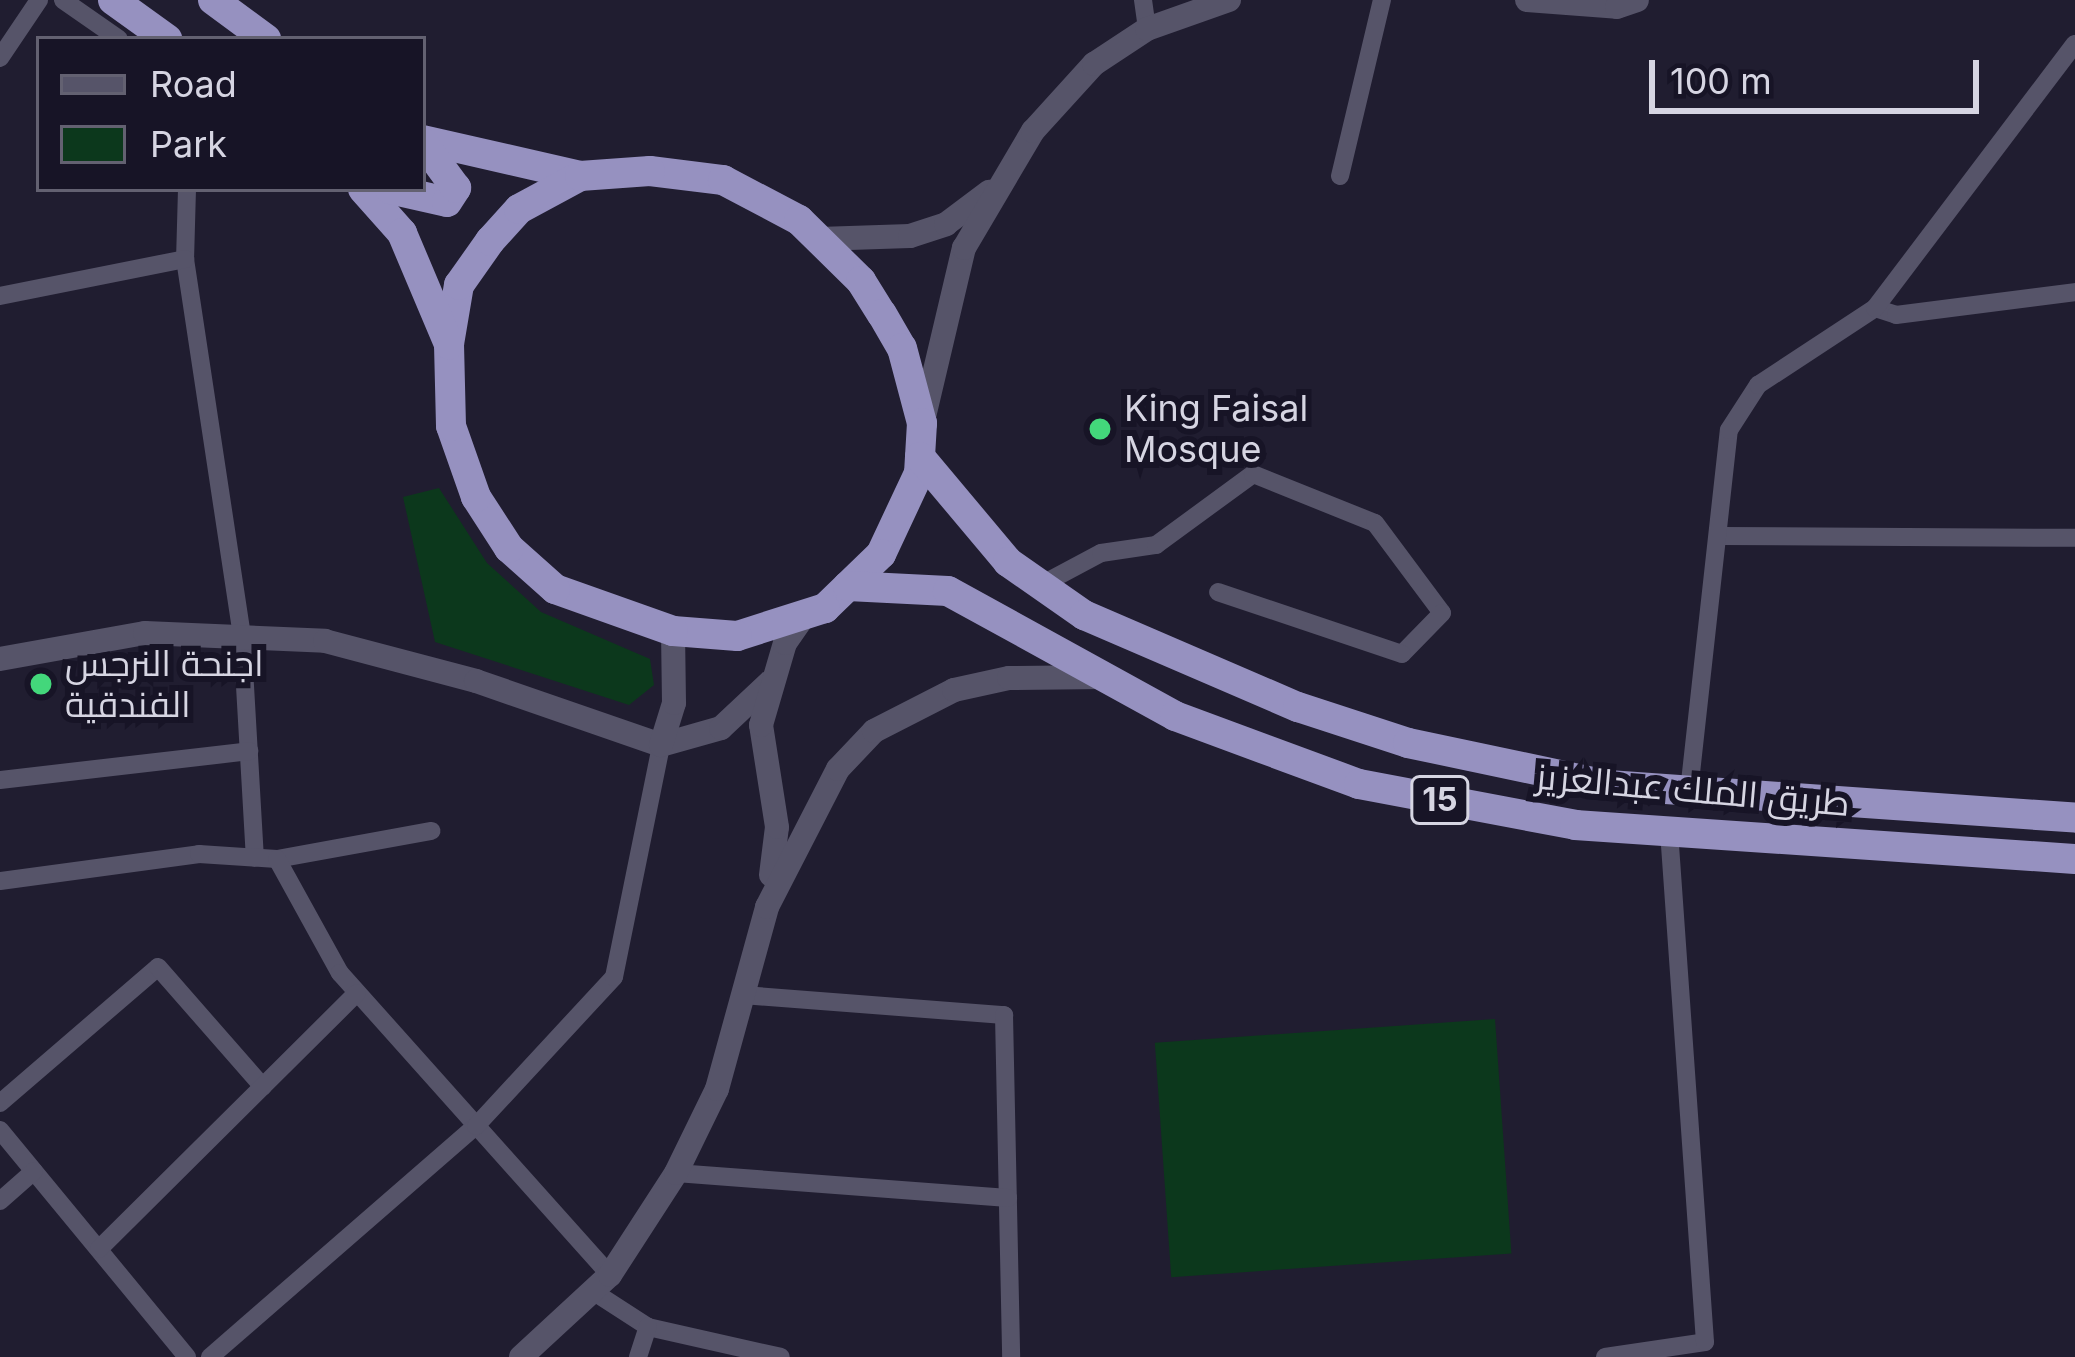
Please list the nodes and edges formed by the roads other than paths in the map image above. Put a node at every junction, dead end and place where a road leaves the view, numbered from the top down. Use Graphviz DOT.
graph roads {
  1 [pos="39,0"];
  2 [pos="63,0"];
  3 [pos="113,0"];
  4 [pos="213,0"];
  5 [pos="1143,0"];
  6 [pos="1229,0"];
  7 [pos="1382,0"];
  8 [pos="1527,0"];
  9 [pos="1636,0"];
  10 [pos="1147,29"];
  11 [pos="115,36"];
  12 [pos="162,36"];
  13 [pos="262,36"];
  14 [pos="2075,44"];
  15 [pos="0,58"];
  16 [pos="426,142"];
  17 [pos="426,145"];
  18 [pos="580,176"];
  19 [pos="1340,176"];
  20 [pos="996,187"];
  21 [pos="188,192"];
  22 [pos="366,192"];
  23 [pos="403,192"];
  24 [pos="818,239"];
  25 [pos="185,259"];
  26 [pos="2075,292"];
  27 [pos="0,296"];
  28 [pos="1875,308"];
  29 [pos="449,344"];
  30 [pos="922,423"];
  31 [pos="920,457"];
  32 [pos="2075,515"];
  33 [pos="1721,536"];
  34 [pos="2074,538"];
  35 [pos="1041,585"];
  36 [pos="848,586"];
  37 [pos="1218,592"];
  38 [pos="804,616"];
  39 [pos="674,631"];
  40 [pos="242,634"];
  41 [pos="0,658"];
  42 [pos="1104,677"];
  43 [pos="770,682"];
  44 [pos="661,745"];
  45 [pos="250,751"];
  46 [pos="0,780"];
  47 [pos="1689,791"];
  48 [pos="2075,818"];
  49 [pos="431,831"];
  50 [pos="1669,831"];
  51 [pos="255,858"];
  52 [pos="2075,859"];
  53 [pos="277,860"];
  54 [pos="0,880"];
  55 [pos="767,907"];
  56 [pos="358,993"];
  57 [pos="743,995"];
  58 [pos="263,1087"];
  59 [pos="0,1103"];
  60 [pos="476,1126"];
  61 [pos="0,1130"];
  62 [pos="34,1171"];
  63 [pos="676,1173"];
  64 [pos="1008,1198"];
  65 [pos="0,1201"];
  66 [pos="98,1249"];
  67 [pos="602,1284"];
  68 [pos="648,1328"];
  69 [pos="188,1357"];
  70 [pos="210,1357"];
  71 [pos="521,1357"];
  72 [pos="638,1357"];
  73 [pos="781,1357"];
  74 [pos="1011,1357"];
  75 [pos="1605,1357"];
  1 -- 15 [label="street"];
  2 -- 11 [label="street"];
  3 -- 12 [label="highway"];
  4 -- 13 [label="highway"];
  5 -- 10 [label="street"];
  6 -- 10 [label="street"];
  7 -- 19 [label="street"];
  8 -- 9 [label="street"];
  10 -- 20 [label="street"];
  14 -- 28 [label="street"];
  16 -- 18 [label="highway"];
  17 -- 23 [label="highway"];
  18 -- 24 [label="highway"];
  18 -- 29 [label="highway"];
  20 -- 24 [label="street"];
  20 -- 30 [label="street"];
  21 -- 25 [label="street"];
  22 -- 29 [label="highway"];
  24 -- 30 [label="highway"];
  25 -- 27 [label="street"];
  25 -- 40 [label="street"];
  26 -- 28 [label="street"];
  28 -- 33 [label="street"];
  29 -- 39 [label="highway"];
  30 -- 31 [label="highway"];
  31 -- 35 [label="highway, طريق الملك عبدالعزيز / 15"];
  31 -- 36 [label="highway"];
  32 -- 34 [label="street"];
  33 -- 34 [label="street"];
  33 -- 47 [label="street"];
  35 -- 37 [label="street"];
  35 -- 47 [label="highway, طريق الملك عبدالعزيز / 15"];
  36 -- 38 [label="highway"];
  36 -- 42 [label="highway, طريق الملك عبدالعزيز / 15"];
  38 -- 39 [label="highway"];
  38 -- 43 [label="street"];
  39 -- 44 [label="street"];
  40 -- 41 [label="street"];
  40 -- 44 [label="street"];
  40 -- 45 [label="street"];
  42 -- 50 [label="highway, طريق الملك عبدالعزيز / 15"];
  42 -- 55 [label="street"];
  43 -- 44 [label="street"];
  43 -- 55 [label="street"];
  44 -- 60 [label="street"];
  45 -- 46 [label="street"];
  45 -- 51 [label="street"];
  47 -- 48 [label="highway, طريق الملك عبدالعزيز / 15"];
  49 -- 53 [label="street"];
  50 -- 52 [label="highway, طريق الملك عبدالعزيز / 15"];
  50 -- 75 [label="street"];
  51 -- 53 [label="street"];
  51 -- 54 [label="street"];
  53 -- 56 [label="street"];
  55 -- 57 [label="street"];
  56 -- 58 [label="street"];
  56 -- 60 [label="street"];
  57 -- 63 [label="street"];
  57 -- 64 [label="street"];
  58 -- 59 [label="street"];
  58 -- 66 [label="street"];
  60 -- 67 [label="street"];
  60 -- 70 [label="street"];
  61 -- 62 [label="street"];
  62 -- 65 [label="street"];
  62 -- 66 [label="street"];
  63 -- 64 [label="street"];
  63 -- 67 [label="street"];
  64 -- 74 [label="street"];
  66 -- 69 [label="street"];
  67 -- 68 [label="street"];
  67 -- 71 [label="street"];
  68 -- 72 [label="street"];
  68 -- 73 [label="street"];
}
